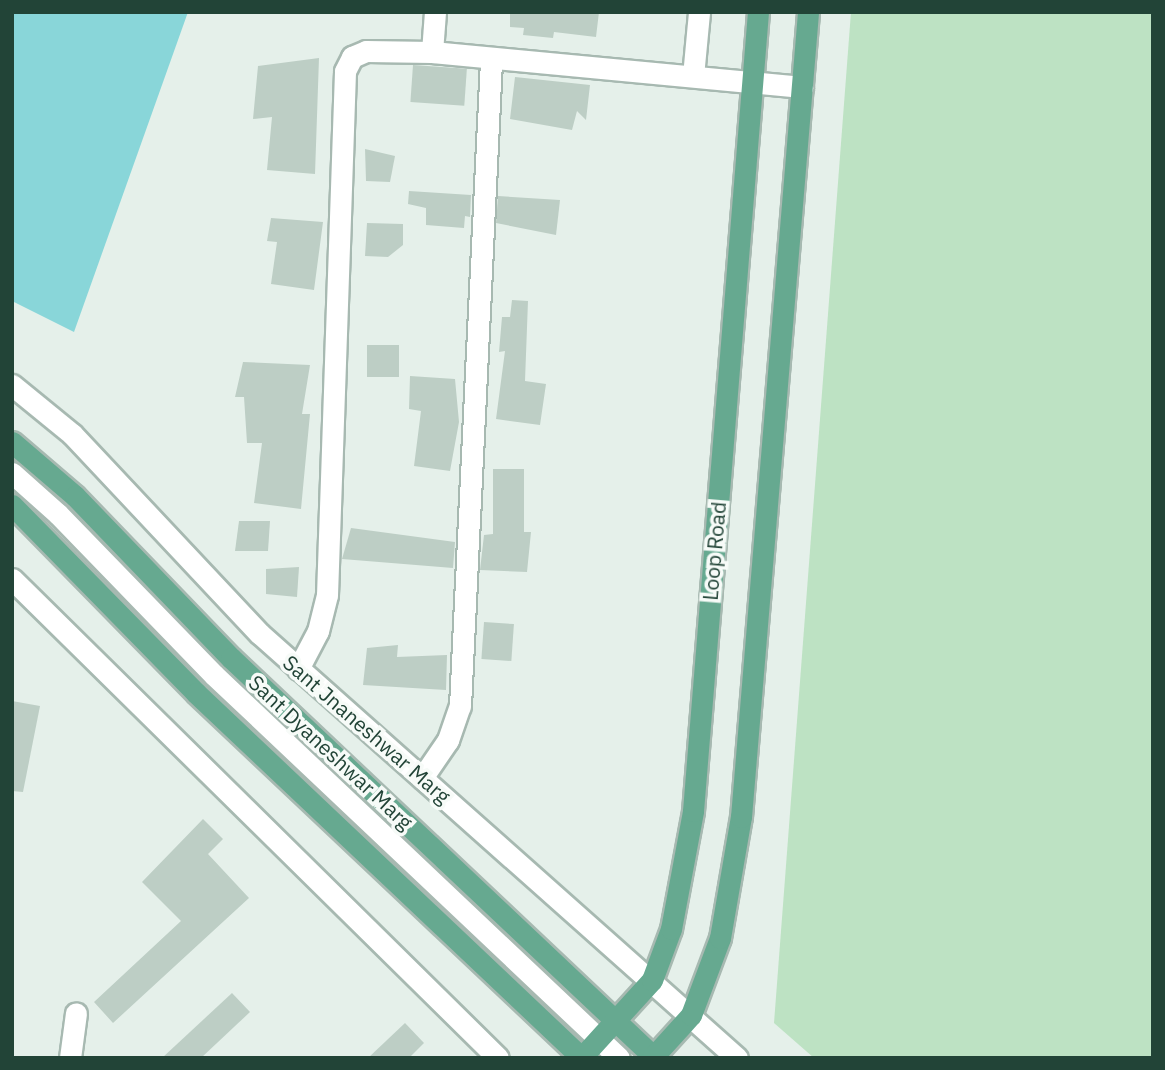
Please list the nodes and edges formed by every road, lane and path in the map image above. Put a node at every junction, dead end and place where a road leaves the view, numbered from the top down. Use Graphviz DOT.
graph roads {
  1 [pos="435,12"];
  2 [pos="699,12"];
  3 [pos="758,12"];
  4 [pos="808,12"];
  5 [pos="432,52"];
  6 [pos="491,60"];
  7 [pos="693,76"];
  8 [pos="752,81"];
  9 [pos="802,87"];
  10 [pos="12,385"];
  11 [pos="12,442"];
  12 [pos="12,474"];
  13 [pos="12,505"];
  14 [pos="12,579"];
  15 [pos="298,668"];
  16 [pos="422,778"];
  17 [pos="652,980"];
  18 [pos="76,1013"];
  19 [pos="691,1015"];
  20 [pos="615,1020"];
  21 [pos="598,1038"];
  22 [pos="582,1057"];
  23 [pos="653,1057"];
  24 [pos="70,1058"];
  25 [pos="498,1058"];
  26 [pos="619,1058"];
  27 [pos="737,1058"];
  1 -- 5 [label="street"];
  2 -- 7 [label="street"];
  3 -- 8 [label="main road, Loop Road"];
  4 -- 9 [label="main road"];
  5 -- 6 [label="street"];
  5 -- 15 [label="street"];
  6 -- 7 [label="street"];
  6 -- 16 [label="street"];
  7 -- 8 [label="street"];
  8 -- 9 [label="street"];
  8 -- 17 [label="main road, Loop Road"];
  9 -- 19 [label="main road"];
  10 -- 15 [label="street, Sant Jnaneshwar Marg"];
  11 -- 20 [label="main road, Sant Dyaneshwar Marg"];
  12 -- 21 [label="street"];
  13 -- 22 [label="main road"];
  14 -- 25 [label="street"];
  15 -- 16 [label="street, Sant Jnaneshwar Marg"];
  16 -- 17 [label="street, Sant Jnaneshwar Marg"];
  17 -- 19 [label="street, Sant Jnaneshwar Marg"];
  17 -- 20 [label="main road, Loop Road"];
  18 -- 24 [label="street"];
  19 -- 23 [label="main road"];
  19 -- 27 [label="street, Sant Jnaneshwar Marg"];
  20 -- 21 [label="main road, Loop Road"];
  20 -- 23 [label="main road, Sant Dyaneshwar Marg"];
  21 -- 22 [label="main road, Loop Road"];
  21 -- 26 [label="street"];
}
